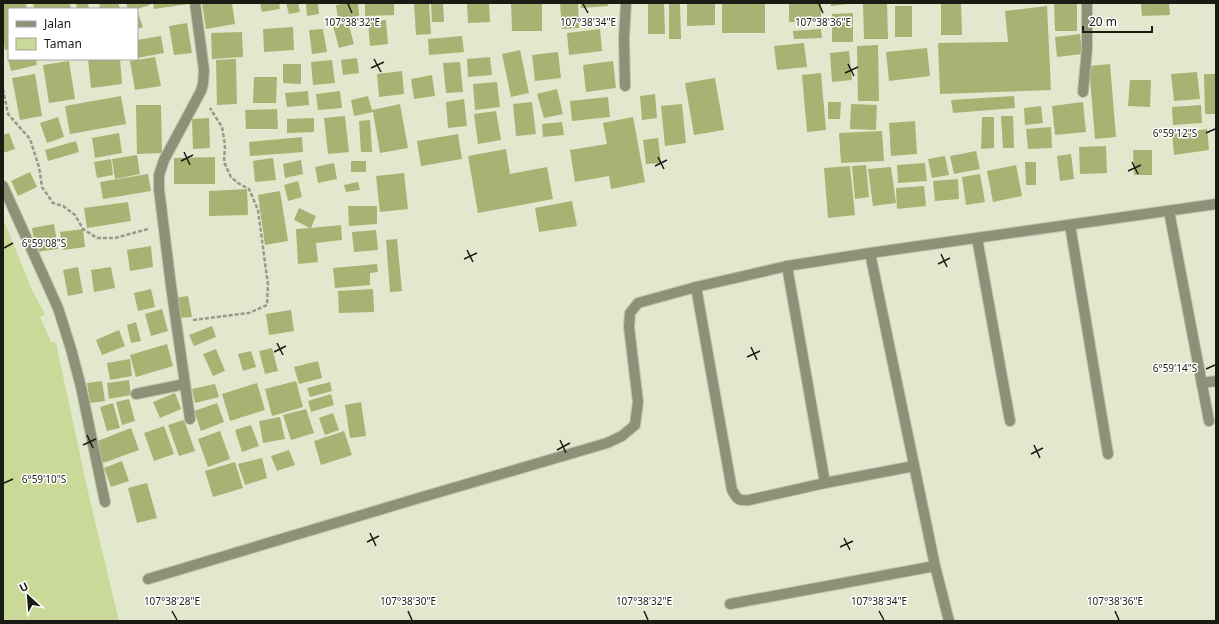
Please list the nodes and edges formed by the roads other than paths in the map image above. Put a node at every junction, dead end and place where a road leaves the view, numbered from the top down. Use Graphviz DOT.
graph roads {
  1 [pos="195,3"];
  2 [pos="626,3"];
  3 [pos="1087,3"];
  4 [pos="625,86"];
  5 [pos="1083,92"];
  6 [pos="3,186"];
  7 [pos="1216,204"];
  8 [pos="1169,211"];
  9 [pos="1070,225"];
  10 [pos="977,238"];
  11 [pos="870,253"];
  12 [pos="787,266"];
  13 [pos="696,287"];
  14 [pos="1216,380"];
  15 [pos="1202,382"];
  16 [pos="185,384"];
  17 [pos="136,394"];
  18 [pos="190,419"];
  19 [pos="1010,421"];
  20 [pos="1209,422"];
  21 [pos="1108,454"];
  22 [pos="914,466"];
  23 [pos="825,483"];
  24 [pos="105,502"];
  25 [pos="935,566"];
  26 [pos="148,579"];
  27 [pos="730,604"];
  28 [pos="949,621"];
  1 -- 16 [label="street"];
  2 -- 4 [label="street"];
  3 -- 5 [label="street"];
  6 -- 24 [label="street"];
  7 -- 8 [label="street"];
  8 -- 9 [label="street"];
  8 -- 15 [label="street"];
  9 -- 10 [label="street"];
  9 -- 21 [label="street"];
  10 -- 11 [label="street"];
  10 -- 19 [label="street"];
  11 -- 12 [label="street"];
  11 -- 22 [label="street"];
  12 -- 13 [label="street"];
  12 -- 23 [label="street"];
  13 -- 23 [label="street"];
  13 -- 26 [label="street"];
  14 -- 15 [label="street"];
  15 -- 20 [label="street"];
  16 -- 17 [label="street"];
  16 -- 18 [label="street"];
  22 -- 23 [label="street"];
  22 -- 25 [label="street"];
  25 -- 27 [label="street"];
  25 -- 28 [label="street"];
}
